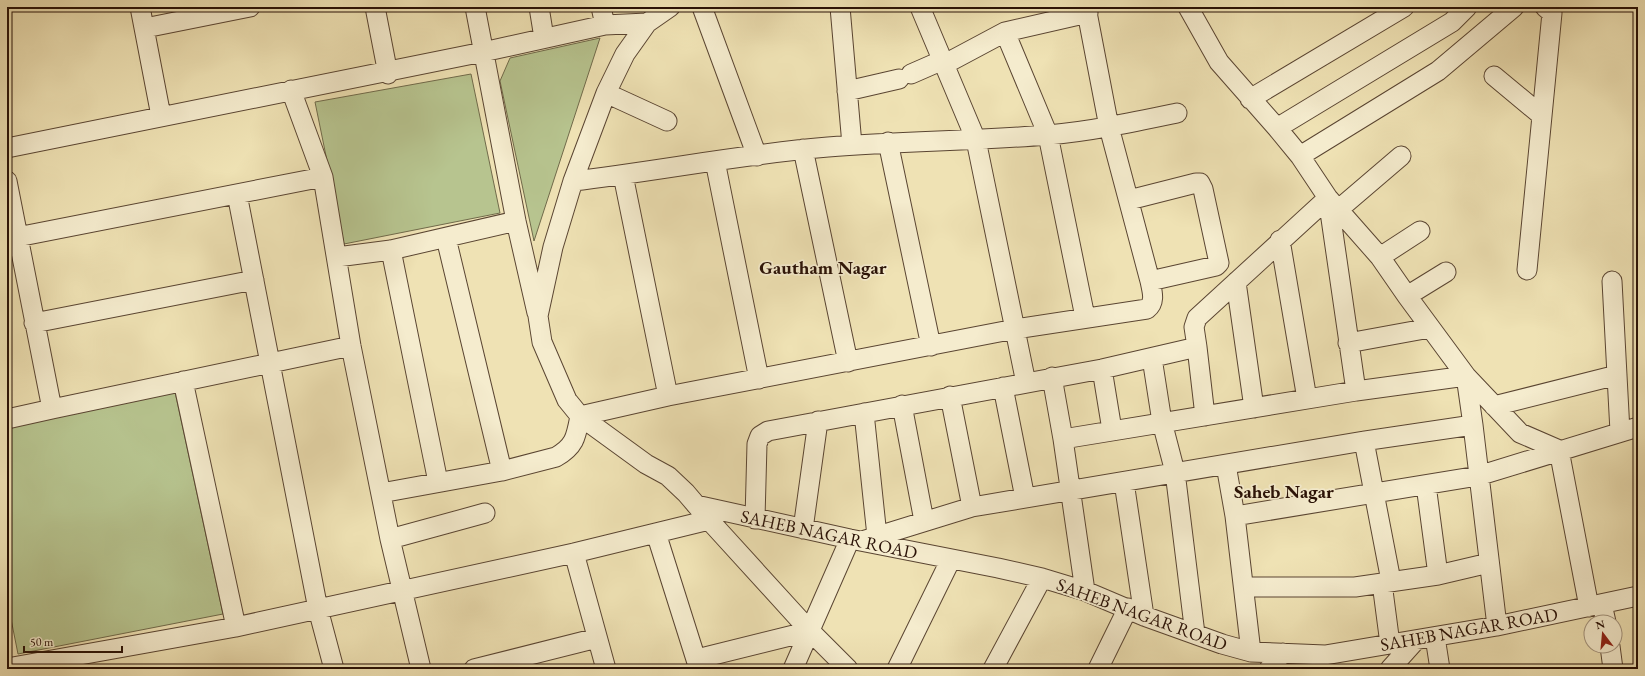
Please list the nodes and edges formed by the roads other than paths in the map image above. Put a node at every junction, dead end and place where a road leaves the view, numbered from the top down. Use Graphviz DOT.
graph roads {
  1 [pos="140,7"];
  2 [pos="250,7"];
  3 [pos="375,7"];
  4 [pos="474,7"];
  5 [pos="538,7"];
  6 [pos="602,7"];
  7 [pos="670,7"];
  8 [pos="702,7"];
  9 [pos="840,7"];
  10 [pos="920,7"];
  11 [pos="1188,7"];
  12 [pos="1404,7"];
  13 [pos="1467,7"];
  14 [pos="1546,7"];
  15 [pos="1512,8"];
  16 [pos="1087,10"];
  17 [pos="647,23"];
  18 [pos="605,25"];
  19 [pos="145,28"];
  20 [pos="1005,32"];
  21 [pos="544,38"];
  22 [pos="483,52"];
  23 [pos="944,62"];
  24 [pos="388,72"];
  25 [pos="1494,76"];
  26 [pos="291,90"];
  27 [pos="847,91"];
  28 [pos="606,93"];
  29 [pos="1250,99"];
  30 [pos="1177,113"];
  31 [pos="1541,115"];
  32 [pos="161,116"];
  33 [pos="667,121"];
  34 [pos="1109,127"];
  35 [pos="1278,128"];
  36 [pos="1048,135"];
  37 [pos="976,140"];
  38 [pos="888,142"];
  39 [pos="852,145"];
  40 [pos="7,148"];
  41 [pos="803,149"];
  42 [pos="757,156"];
  43 [pos="1300,156"];
  44 [pos="1401,156"];
  45 [pos="715,161"];
  46 [pos="623,175"];
  47 [pos="323,177"];
  48 [pos="7,181"];
  49 [pos="573,181"];
  50 [pos="237,194"];
  51 [pos="1129,200"];
  52 [pos="1333,204"];
  53 [pos="516,222"];
  54 [pos="1420,232"];
  55 [pos="12,238"];
  56 [pos="446,238"];
  57 [pos="1280,240"];
  58 [pos="391,250"];
  59 [pos="337,257"];
  60 [pos="1380,257"];
  61 [pos="1527,270"];
  62 [pos="1446,272"];
  63 [pos="254,280"];
  64 [pos="1150,281"];
  65 [pos="1236,282"];
  66 [pos="1612,282"];
  67 [pos="1407,296"];
  68 [pos="538,316"];
  69 [pos="1085,317"];
  70 [pos="34,323"];
  71 [pos="1430,328"];
  72 [pos="1015,329"];
  73 [pos="1348,343"];
  74 [pos="351,346"];
  75 [pos="931,346"];
  76 [pos="1197,347"];
  77 [pos="1152,358"];
  78 [pos="848,362"];
  79 [pos="268,364"];
  80 [pos="1102,369"];
  81 [pos="1617,375"];
  82 [pos="1466,376"];
  83 [pos="1052,377"];
  84 [pos="759,379"];
  85 [pos="183,381"];
  86 [pos="1026,382"];
  87 [pos="1003,387"];
  88 [pos="1356,391"];
  89 [pos="668,396"];
  90 [pos="950,396"];
  91 [pos="1307,399"];
  92 [pos="902,405"];
  93 [pos="1494,406"];
  94 [pos="1254,408"];
  95 [pos="52,409"];
  96 [pos="864,412"];
  97 [pos="580,416"];
  98 [pos="1205,416"];
  99 [pos="7,419"];
  100 [pos="818,421"];
  101 [pos="1162,422"];
  102 [pos="1472,425"];
  103 [pos="1638,427"];
  104 [pos="1112,430"];
  105 [pos="1620,432"];
  106 [pos="1063,439"];
  107 [pos="1364,441"];
  108 [pos="1559,450"];
  109 [pos="1226,464"];
  110 [pos="502,471"];
  111 [pos="1175,472"];
  112 [pos="1478,476"];
  113 [pos="438,482"];
  114 [pos="1124,482"];
  115 [pos="1426,485"];
  116 [pos="1070,491"];
  117 [pos="381,493"];
  118 [pos="1375,493"];
  119 [pos="1025,498"];
  120 [pos="696,505"];
  121 [pos="972,507"];
  122 [pos="485,513"];
  123 [pos="1235,516"];
  124 [pos="755,519"];
  125 [pos="709,520"];
  126 [pos="924,521"];
  127 [pos="803,529"];
  128 [pos="656,534"];
  129 [pos="390,539"];
  130 [pos="862,539"];
  131 [pos="574,553"];
  132 [pos="951,559"];
  133 [pos="1489,563"];
  134 [pos="1438,575"];
  135 [pos="1042,578"];
  136 [pos="1387,582"];
  137 [pos="1244,587"];
  138 [pos="402,592"];
  139 [pos="1085,592"];
  140 [pos="1638,596"];
  141 [pos="318,610"];
  142 [pos="1599,611"];
  143 [pos="1136,612"];
  144 [pos="1497,626"];
  145 [pos="236,627"];
  146 [pos="810,631"];
  147 [pos="1195,634"];
  148 [pos="1435,637"];
  149 [pos="597,638"];
  150 [pos="1416,640"];
  151 [pos="1390,644"];
  152 [pos="1251,652"];
  153 [pos="1283,653"];
  154 [pos="1612,654"];
  155 [pos="698,664"];
  156 [pos="8,666"];
  157 [pos="1103,667"];
  158 [pos="1616,668"];
  159 [pos="334,669"];
  160 [pos="421,669"];
  161 [pos="474,669"];
  162 [pos="606,669"];
  163 [pos="793,669"];
  164 [pos="848,669"];
  165 [pos="897,669"];
  166 [pos="993,669"];
  167 [pos="1269,669"];
  168 [pos="1390,669"];
  169 [pos="1440,669"];
  1 -- 19 [label="street"];
  2 -- 19 [label="street"];
  3 -- 24 [label="street"];
  4 -- 22 [label="street"];
  5 -- 21 [label="street"];
  6 -- 18 [label="street"];
  7 -- 17 [label="street"];
  8 -- 42 [label="street"];
  9 -- 27 [label="street"];
  10 -- 23 [label="street"];
  11 -- 29 [label="street"];
  12 -- 29 [label="street"];
  13 -- 35 [label="street"];
  14 -- 31 [label="street"];
  15 -- 43 [label="street"];
  16 -- 20 [label="street"];
  16 -- 34 [label="street"];
  17 -- 18 [label="street"];
  17 -- 28 [label="street"];
  18 -- 21 [label="street"];
  19 -- 32 [label="street"];
  20 -- 23 [label="street"];
  20 -- 36 [label="street"];
  21 -- 22 [label="street"];
  22 -- 24 [label="street"];
  22 -- 53 [label="street"];
  23 -- 27 [label="street"];
  23 -- 37 [label="street"];
  24 -- 26 [label="street"];
  25 -- 31 [label="street"];
  26 -- 32 [label="street"];
  26 -- 47 [label="street"];
  27 -- 39 [label="street"];
  28 -- 33 [label="street"];
  28 -- 49 [label="street"];
  29 -- 35 [label="street"];
  30 -- 34 [label="street"];
  31 -- 61 [label="street"];
  32 -- 40 [label="street"];
  34 -- 36 [label="street"];
  34 -- 51 [label="street"];
  35 -- 43 [label="street"];
  36 -- 37 [label="street"];
  36 -- 69 [label="street"];
  37 -- 38 [label="street"];
  37 -- 72 [label="street"];
  38 -- 39 [label="street"];
  38 -- 75 [label="street"];
  39 -- 41 [label="street"];
  41 -- 42 [label="street"];
  41 -- 78 [label="street"];
  42 -- 45 [label="street"];
  43 -- 52 [label="street"];
  44 -- 52 [label="street"];
  45 -- 46 [label="street"];
  45 -- 84 [label="street"];
  46 -- 49 [label="street"];
  46 -- 89 [label="street"];
  47 -- 50 [label="street"];
  47 -- 59 [label="street"];
  48 -- 55 [label="street"];
  49 -- 68 [label="street"];
  50 -- 55 [label="street"];
  50 -- 63 [label="street"];
  51 -- 64 [label="street"];
  51 -- 64 [label="street"];
  52 -- 57 [label="street"];
  52 -- 60 [label="street"];
  52 -- 73 [label="street"];
  53 -- 56 [label="street"];
  53 -- 68 [label="street"];
  54 -- 60 [label="street"];
  55 -- 70 [label="street"];
  56 -- 58 [label="street"];
  56 -- 110 [label="street"];
  57 -- 65 [label="street"];
  57 -- 91 [label="street"];
  58 -- 59 [label="street"];
  58 -- 113 [label="street"];
  59 -- 74 [label="street"];
  60 -- 67 [label="street"];
  62 -- 67 [label="street"];
  63 -- 70 [label="street"];
  63 -- 79 [label="street"];
  64 -- 69 [label="street"];
  65 -- 76 [label="street"];
  65 -- 94 [label="street"];
  66 -- 81 [label="street"];
  67 -- 71 [label="street"];
  68 -- 97 [label="street"];
  69 -- 72 [label="street"];
  70 -- 95 [label="street"];
  71 -- 73 [label="street"];
  71 -- 82 [label="street"];
  72 -- 75 [label="street"];
  72 -- 86 [label="street"];
  73 -- 88 [label="street"];
  74 -- 79 [label="street"];
  74 -- 117 [label="street"];
  75 -- 78 [label="street"];
  76 -- 77 [label="street"];
  76 -- 98 [label="street"];
  77 -- 80 [label="street"];
  77 -- 101 [label="street"];
  78 -- 84 [label="street"];
  79 -- 85 [label="street"];
  79 -- 141 [label="street"];
  80 -- 83 [label="street"];
  80 -- 104 [label="street"];
  81 -- 93 [label="street"];
  81 -- 105 [label="street"];
  82 -- 88 [label="street"];
  82 -- 93 [label="street"];
  82 -- 102 [label="street"];
  83 -- 86 [label="street"];
  83 -- 106 [label="street"];
  84 -- 89 [label="street"];
  85 -- 95 [label="street"];
  85 -- 145 [label="street"];
  86 -- 87 [label="street"];
  87 -- 90 [label="street"];
  87 -- 119 [label="street"];
  88 -- 91 [label="street"];
  89 -- 97 [label="street"];
  90 -- 92 [label="street"];
  90 -- 121 [label="street"];
  91 -- 94 [label="street"];
  92 -- 96 [label="street"];
  92 -- 126 [label="street"];
  93 -- 108 [label="street"];
  94 -- 98 [label="street"];
  95 -- 99 [label="street"];
  96 -- 100 [label="street"];
  96 -- 130 [label="street"];
  97 -- 110 [label="street"];
  97 -- 120 [label="street"];
  98 -- 101 [label="street"];
  100 -- 124 [label="street"];
  100 -- 127 [label="street"];
  101 -- 104 [label="street"];
  101 -- 111 [label="street"];
  102 -- 107 [label="street"];
  102 -- 112 [label="street"];
  103 -- 105 [label="street"];
  104 -- 106 [label="street"];
  105 -- 108 [label="street"];
  106 -- 116 [label="street"];
  107 -- 109 [label="street"];
  107 -- 118 [label="street"];
  108 -- 112 [label="street"];
  108 -- 142 [label="street"];
  109 -- 111 [label="street"];
  109 -- 123 [label="street"];
  110 -- 113 [label="street"];
  111 -- 114 [label="street"];
  111 -- 147 [label="street"];
  112 -- 115 [label="street"];
  112 -- 133 [label="street"];
  113 -- 117 [label="street"];
  114 -- 116 [label="street"];
  114 -- 143 [label="street"];
  115 -- 118 [label="street"];
  115 -- 134 [label="street"];
  116 -- 119 [label="street"];
  116 -- 139 [label="street"];
  117 -- 129 [label="street"];
  118 -- 123 [label="street"];
  118 -- 136 [label="street"];
  119 -- 121 [label="street"];
  120 -- 124 [label="street, SAHEB NAGAR ROAD"];
  120 -- 125 [label="street"];
  121 -- 126 [label="street"];
  122 -- 129 [label="street"];
  123 -- 137 [label="street"];
  124 -- 127 [label="street, SAHEB NAGAR ROAD"];
  125 -- 128 [label="street"];
  125 -- 146 [label="street"];
  126 -- 130 [label="street"];
  127 -- 130 [label="street, SAHEB NAGAR ROAD"];
  128 -- 131 [label="street"];
  128 -- 155 [label="street"];
  129 -- 138 [label="street"];
  130 -- 132 [label="street, SAHEB NAGAR ROAD"];
  130 -- 146 [label="street"];
  131 -- 138 [label="street"];
  131 -- 149 [label="street"];
  132 -- 135 [label="street, SAHEB NAGAR ROAD"];
  132 -- 165 [label="street"];
  133 -- 134 [label="street"];
  133 -- 144 [label="street"];
  134 -- 136 [label="street"];
  135 -- 139 [label="street, SAHEB NAGAR ROAD"];
  135 -- 166 [label="street"];
  136 -- 137 [label="street"];
  136 -- 151 [label="street"];
  137 -- 152 [label="street"];
  138 -- 141 [label="street"];
  138 -- 160 [label="street"];
  139 -- 143 [label="street, SAHEB NAGAR ROAD"];
  140 -- 142 [label="street, SAHEB NAGAR ROAD"];
  141 -- 145 [label="street"];
  141 -- 159 [label="street"];
  142 -- 144 [label="street, SAHEB NAGAR ROAD"];
  143 -- 147 [label="street, SAHEB NAGAR ROAD"];
  143 -- 157 [label="street"];
  144 -- 148 [label="street, SAHEB NAGAR ROAD"];
  145 -- 156 [label="street"];
  146 -- 155 [label="street"];
  146 -- 163 [label="street"];
  146 -- 164 [label="street"];
  147 -- 152 [label="street, SAHEB NAGAR ROAD"];
  148 -- 150 [label="street, SAHEB NAGAR ROAD"];
  148 -- 169 [label="street"];
  149 -- 161 [label="street"];
  149 -- 162 [label="street"];
  150 -- 151 [label="street, SAHEB NAGAR ROAD"];
  150 -- 168 [label="street"];
  151 -- 153 [label="street, SAHEB NAGAR ROAD"];
  152 -- 153 [label="street, SAHEB NAGAR ROAD"];
  153 -- 167 [label="street"];
  154 -- 158 [label="street"];
}
